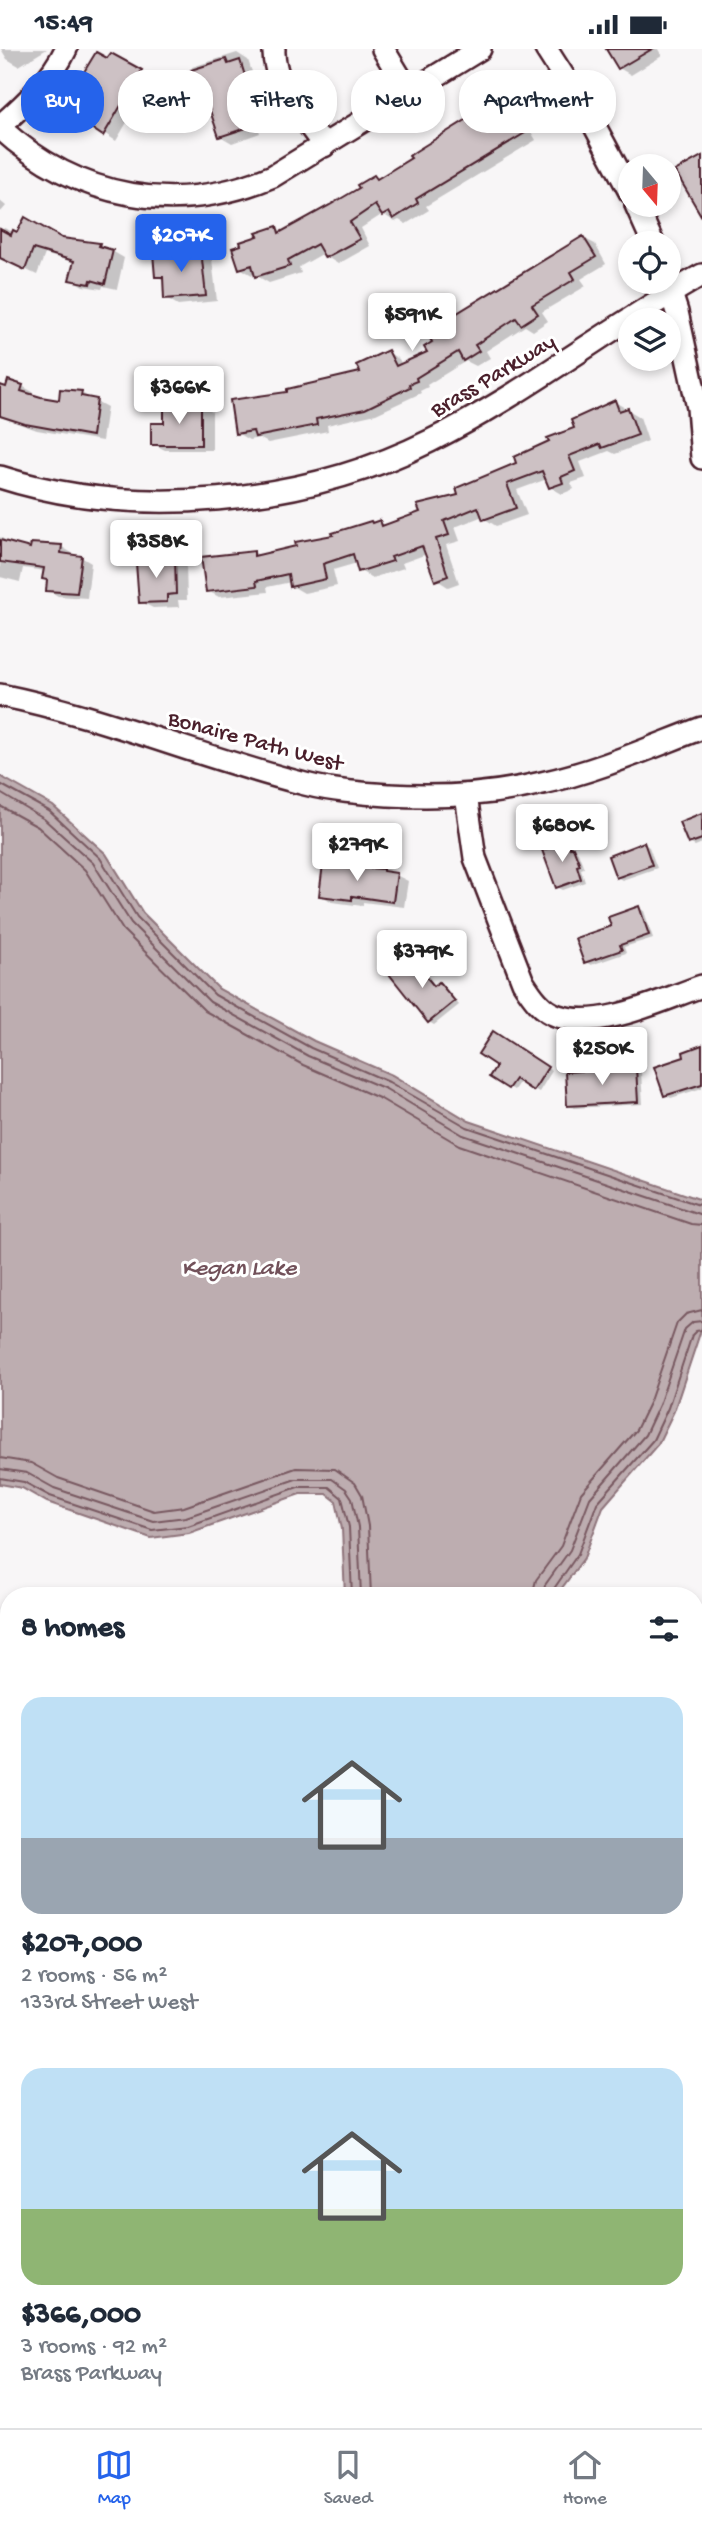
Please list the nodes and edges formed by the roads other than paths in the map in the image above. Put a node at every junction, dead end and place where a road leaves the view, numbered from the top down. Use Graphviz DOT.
graph roads {
  1 [pos="66,49"];
  2 [pos="274,49"];
  3 [pos="383,49"];
  4 [pos="480,49"];
  5 [pos="545,49"];
  6 [pos="396,70"];
  7 [pos="445,70"];
  8 [pos="0,127"];
  9 [pos="351,129"];
  10 [pos="324,146"];
  11 [pos="618,170"];
  12 [pos="702,275"];
  13 [pos="681,283"];
  14 [pos="660,294"];
  15 [pos="671,294"];
  16 [pos="700,412"];
  17 [pos="702,459"];
  18 [pos="0,477"];
  19 [pos="0,695"];
  20 [pos="702,728"];
  21 [pos="466,795"];
  22 [pos="702,986"];
  1 -- 8 [label="street"];
  2 -- 10 [label="street"];
  3 -- 6 [label="street"];
  4 -- 7 [label="street"];
  5 -- 11 [label="street"];
  8 -- 10 [label="street"];
  9 -- 10 [label="street"];
  12 -- 13 [label="street, Brass Parkway"];
  14 -- 18 [label="street, Brass Parkway"];
  15 -- 16 [label="street"];
  16 -- 17 [label="street"];
  19 -- 21 [label="street, Bonaire Path West"];
  20 -- 21 [label="street, Bonaire Path West"];
  21 -- 22 [label="street"];
}
